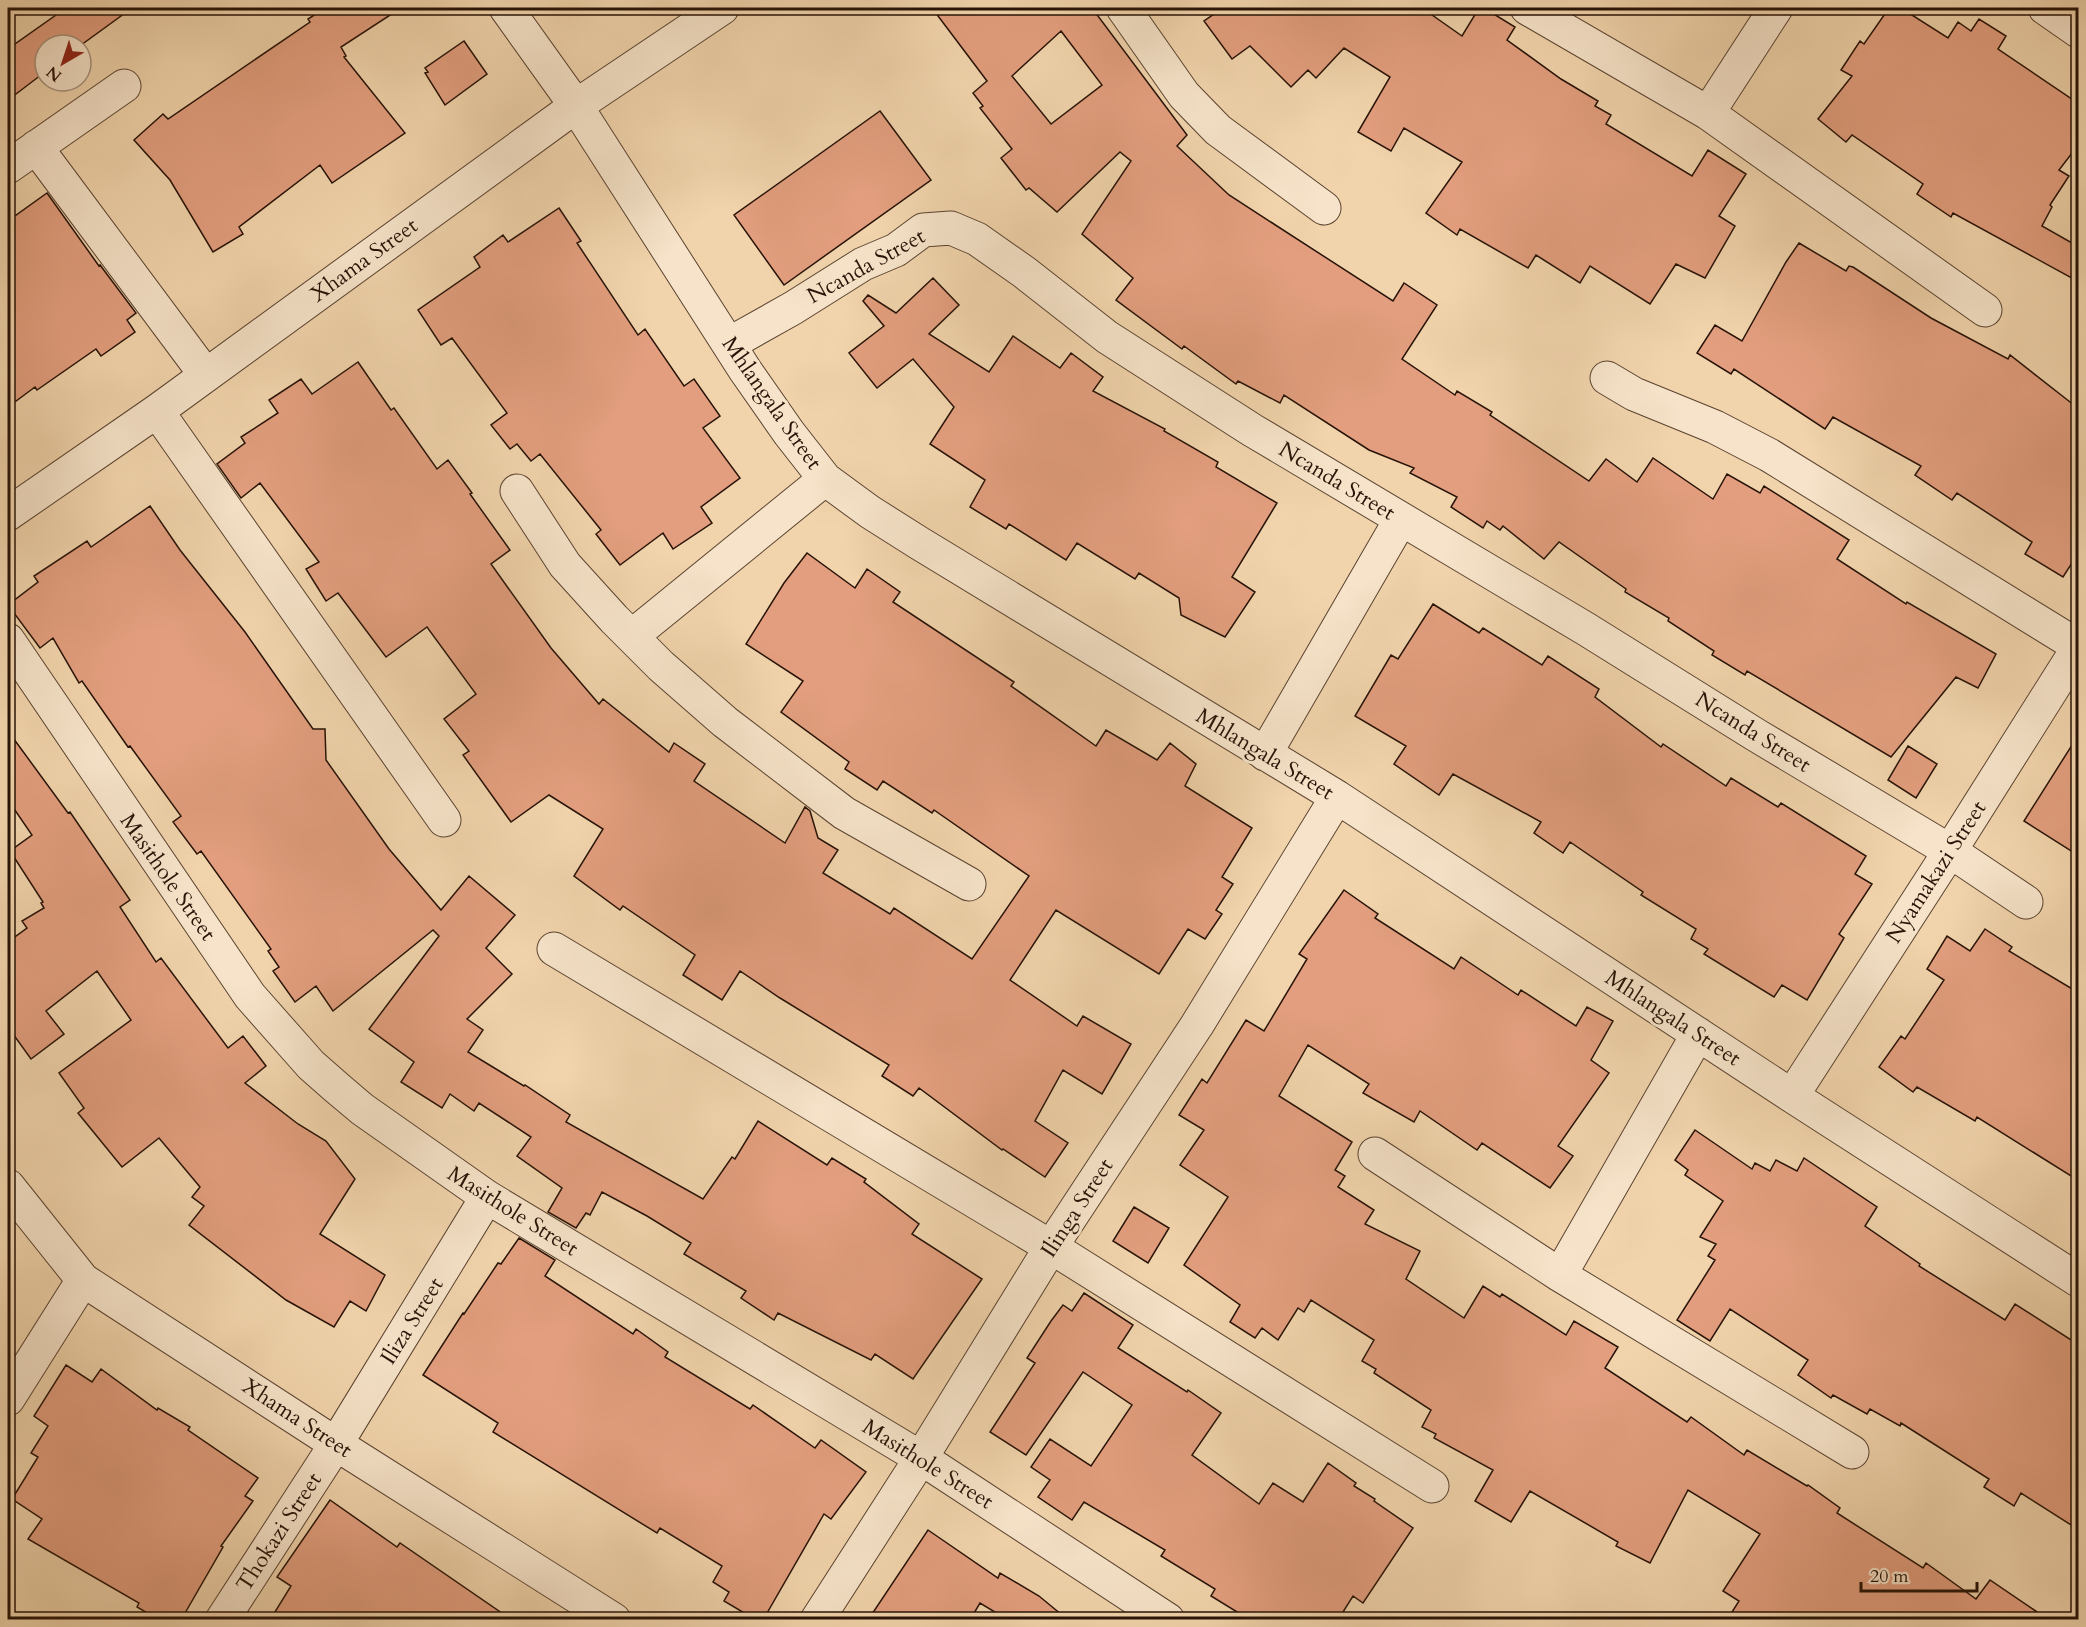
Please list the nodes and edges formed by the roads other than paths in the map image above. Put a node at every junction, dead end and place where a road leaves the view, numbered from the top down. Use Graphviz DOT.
graph roads {
  1 [pos="506,8"];
  2 [pos="722,8"];
  3 [pos="1124,8"];
  4 [pos="1527,8"];
  5 [pos="1776,8"];
  6 [pos="2045,8"];
  7 [pos="2079,31"];
  8 [pos="124,86"];
  9 [pos="576,106"];
  10 [pos="1708,113"];
  11 [pos="36,147"];
  12 [pos="8,167"];
  13 [pos="1324,208"];
  14 [pos="1985,310"];
  15 [pos="729,344"];
  16 [pos="205,374"];
  17 [pos="1607,378"];
  18 [pos="157,411"];
  19 [pos="825,479"];
  20 [pos="517,490"];
  21 [pos="8,514"];
  22 [pos="1401,519"];
  23 [pos="632,636"];
  24 [pos="8,640"];
  25 [pos="2079,647"];
  26 [pos="1265,754"];
  27 [pos="1337,797"];
  28 [pos="444,820"];
  29 [pos="1950,852"];
  30 [pos="969,884"];
  31 [pos="2026,902"];
  32 [pos="554,949"];
  33 [pos="1698,1034"];
  34 [pos="1792,1096"];
  35 [pos="1375,1154"];
  36 [pos="8,1186"];
  37 [pos="487,1197"];
  38 [pos="1051,1246"];
  39 [pos="1560,1275"];
  40 [pos="83,1280"];
  41 [pos="2079,1280"];
  42 [pos="8,1399"];
  43 [pos="336,1444"];
  44 [pos="1852,1452"];
  45 [pos="921,1458"];
  46 [pos="1432,1486"];
  47 [pos="222,1620"];
  48 [pos="614,1620"];
  49 [pos="817,1620"];
  50 [pos="1168,1620"];
  1 -- 9 [label="street, Mhlangala Street"];
  2 -- 9 [label="street, Xhama Street"];
  3 -- 13 [label="street"];
  4 -- 10 [label="street"];
  5 -- 10 [label="street"];
  6 -- 7 [label="street"];
  8 -- 11 [label="street"];
  9 -- 15 [label="street, Mhlangala Street"];
  9 -- 16 [label="street, Xhama Street"];
  10 -- 14 [label="street"];
  11 -- 12 [label="street"];
  11 -- 16 [label="street"];
  15 -- 19 [label="street, Mhlangala Street"];
  15 -- 22 [label="street, Ncanda Street"];
  16 -- 18 [label="street, Xhama Street"];
  17 -- 25 [label="street"];
  18 -- 21 [label="street, Xhama Street"];
  18 -- 28 [label="street"];
  19 -- 23 [label="street"];
  19 -- 26 [label="street, Mhlangala Street"];
  20 -- 23 [label="street"];
  22 -- 26 [label="street"];
  22 -- 29 [label="street, Ncanda Street"];
  23 -- 30 [label="street"];
  24 -- 37 [label="street, Masithole Street"];
  25 -- 29 [label="street, Nyamakazi Street"];
  26 -- 27 [label="street, Mhlangala Street"];
  27 -- 33 [label="street, Mhlangala Street"];
  27 -- 38 [label="street, Ilinga Street"];
  29 -- 31 [label="street, Ncanda Street"];
  29 -- 34 [label="street, Nyamakazi Street"];
  32 -- 38 [label="street"];
  33 -- 34 [label="street, Mhlangala Street"];
  33 -- 39 [label="street"];
  34 -- 41 [label="street, Mhlangala Street"];
  35 -- 39 [label="street"];
  36 -- 40 [label="street, Xhama Street"];
  37 -- 43 [label="street, Iliza Street"];
  37 -- 45 [label="street, Masithole Street"];
  38 -- 45 [label="street, Ilinga Street"];
  38 -- 46 [label="street"];
  39 -- 44 [label="street"];
  40 -- 42 [label="street"];
  40 -- 43 [label="street, Xhama Street"];
  43 -- 47 [label="street, Thokazi Street"];
  43 -- 48 [label="street, Xhama Street"];
  45 -- 49 [label="street, Ilinga Street"];
  45 -- 50 [label="street, Masithole Street"];
}
